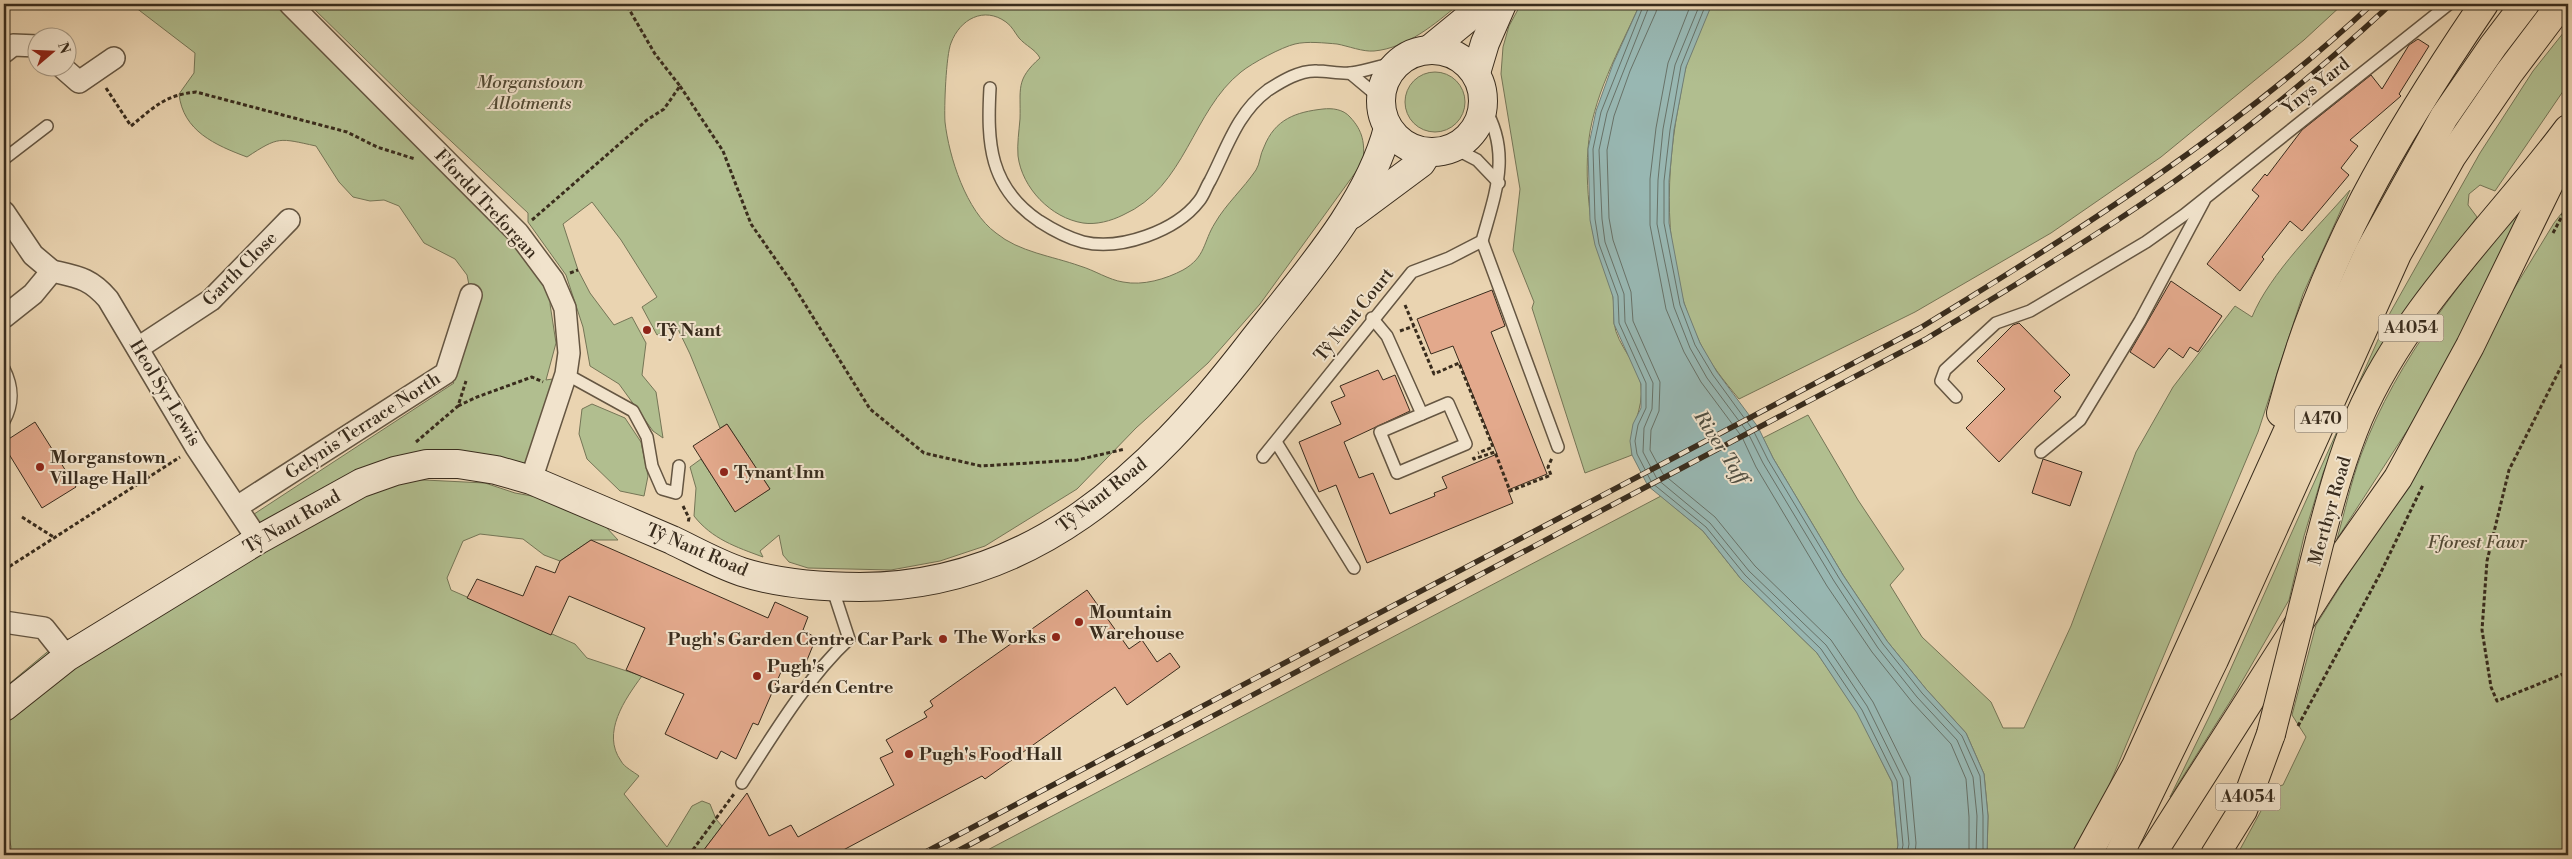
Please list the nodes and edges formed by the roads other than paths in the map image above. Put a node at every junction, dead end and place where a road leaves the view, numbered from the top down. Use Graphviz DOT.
graph roads {
  1 [pos="290,4"];
  2 [pos="1485,4"];
  3 [pos="1502,4"];
  4 [pos="2449,4"];
  5 [pos="2484,4"];
  6 [pos="2525,4"];
  7 [pos="2561,4"];
  8 [pos="28,46"];
  9 [pos="1430,49"];
  10 [pos="4,52"];
  11 [pos="114,58"];
  12 [pos="1398,62"];
  13 [pos="1350,73"];
  14 [pos="1476,73"];
  15 [pos="74,78"];
  16 [pos="990,88"];
  17 [pos="1381,100"];
  18 [pos="1484,108"];
  19 [pos="46,126"];
  20 [pos="1388,128"];
  21 [pos="2568,129"];
  22 [pos="2568,145"];
  23 [pos="1441,150"];
  24 [pos="4,159"];
  25 [pos="1499,183"];
  26 [pos="2206,198"];
  27 [pos="4,212"];
  28 [pos="1347,217"];
  29 [pos="289,220"];
  30 [pos="1482,240"];
  31 [pos="52,271"];
  32 [pos="471,295"];
  33 [pos="4,317"];
  34 [pos="1372,318"];
  35 [pos="138,348"];
  36 [pos="4,369"];
  37 [pos="564,382"];
  38 [pos="1956,397"];
  39 [pos="1422,414"];
  40 [pos="4,421"];
  41 [pos="1276,442"];
  42 [pos="1557,449"];
  43 [pos="2042,452"];
  44 [pos="1263,457"];
  45 [pos="679,466"];
  46 [pos="532,480"];
  47 [pos="2264,480"];
  48 [pos="237,507"];
  49 [pos="258,540"];
  50 [pos="1354,568"];
  51 [pos="832,587"];
  52 [pos="4,622"];
  53 [pos="67,657"];
  54 [pos="4,707"];
  55 [pos="742,783"];
  56 [pos="2087,855"];
  57 [pos="2119,855"];
  58 [pos="2151,855"];
  59 [pos="2215,855"];
  1 -- 37 [label="street, Ffordd Treforgan"];
  2 -- 9 [label="main road"];
  3 -- 14 [label="main road"];
  4 -- 26 [label="lane, Ynys Yard"];
  5 -- 47 [label="main road"];
  6 -- 47 [label="main road, A470"];
  7 -- 57 [label="main road, A470"];
  8 -- 10 [label="street"];
  9 -- 12 [label="main road"];
  9 -- 14 [label="main road"];
  11 -- 15 [label="street"];
  12 -- 13 [label="lane"];
  12 -- 17 [label="main road"];
  13 -- 16 [label="lane"];
  13 -- 17 [label="lane"];
  14 -- 18 [label="main road"];
  17 -- 20 [label="main road"];
  18 -- 23 [label="main road, Tŷ Nant Road"];
  18 -- 25 [label="lane"];
  19 -- 24 [label="lane"];
  20 -- 23 [label="main road"];
  20 -- 28 [label="main road, Tŷ Nant Road"];
  21 -- 59 [label="main road, Merthyr Road / A4054, bridge"];
  22 -- 58 [label="main road"];
  23 -- 25 [label="lane"];
  23 -- 28 [label="main road, Tŷ Nant Road"];
  25 -- 30 [label="lane"];
  26 -- 38 [label="lane, Ynys Yard"];
  26 -- 43 [label="lane, Ynys Yard"];
  27 -- 31 [label="street, Heol Syr Lewis"];
  28 -- 51 [label="main road, Tŷ Nant Road"];
  29 -- 35 [label="street, Garth Close"];
  30 -- 34 [label="lane, Tŷ Nant Court"];
  30 -- 42 [label="lane"];
  31 -- 33 [label="street"];
  31 -- 35 [label="street, Heol Syr Lewis"];
  32 -- 48 [label="street, Gelynis Terrace North"];
  34 -- 39 [label="lane"];
  34 -- 41 [label="lane, Tŷ Nant Court"];
  35 -- 48 [label="street, Heol Syr Lewis"];
  36 -- 40 [label="lane"];
  37 -- 45 [label="lane"];
  37 -- 46 [label="street, Ffordd Treforgan"];
  39 -- 39 [label="lane"];
  41 -- 44 [label="lane, Tŷ Nant Court"];
  41 -- 50 [label="lane"];
  46 -- 49 [label="main road, Tŷ Nant Road"];
  46 -- 51 [label="main road, Tŷ Nant Road"];
  47 -- 56 [label="main road, A470"];
  48 -- 49 [label="street, Heol Syr Lewis"];
  49 -- 53 [label="main road, Tŷ Nant Road"];
  51 -- 55 [label="lane"];
  52 -- 53 [label="street"];
  53 -- 54 [label="main road, Tŷ Nant Road"];
}
